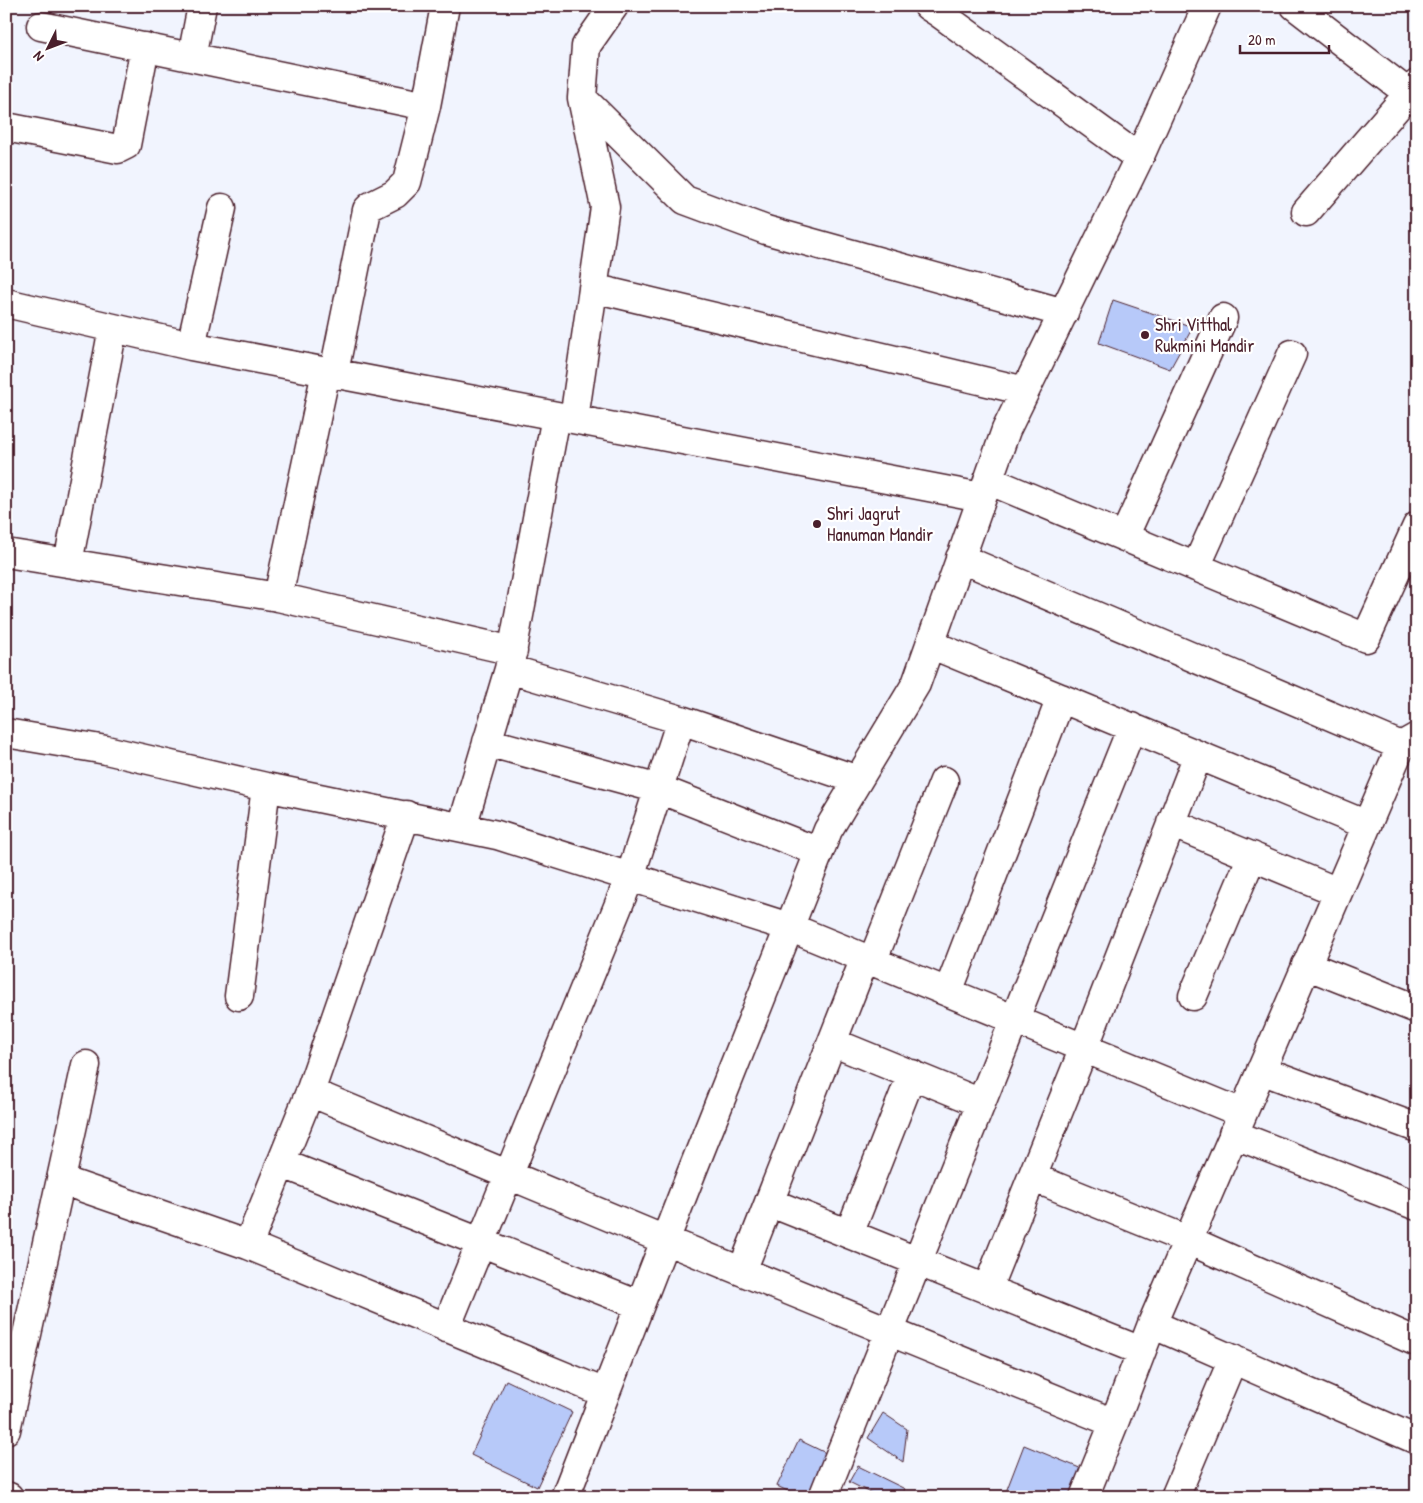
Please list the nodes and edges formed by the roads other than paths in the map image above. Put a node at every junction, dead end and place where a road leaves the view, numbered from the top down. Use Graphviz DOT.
graph roads {
  1 [pos="202,6"];
  2 [pos="444,6"];
  3 [pos="614,6"];
  4 [pos="928,6"];
  5 [pos="1207,6"];
  6 [pos="1295,6"];
  7 [pos="41,26"];
  8 [pos="145,47"];
  9 [pos="192,57"];
  10 [pos="1414,93"];
  11 [pos="582,98"];
  12 [pos="426,106"];
  13 [pos="6,126"];
  14 [pos="1139,158"];
  15 [pos="222,208"];
  16 [pos="1306,212"];
  17 [pos="593,288"];
  18 [pos="6,303"];
  19 [pos="1064,313"];
  20 [pos="1223,318"];
  21 [pos="113,328"];
  22 [pos="191,346"];
  23 [pos="1292,354"];
  24 [pos="330,372"];
  25 [pos="1025,391"];
  26 [pos="565,418"];
  27 [pos="985,489"];
  28 [pos="1417,526"];
  29 [pos="1124,537"];
  30 [pos="6,553"];
  31 [pos="960,558"];
  32 [pos="68,563"];
  33 [pos="1196,567"];
  34 [pos="278,597"];
  35 [pos="930,644"];
  36 [pos="511,660"];
  37 [pos="1061,698"];
  38 [pos="681,720"];
  39 [pos="1132,727"];
  40 [pos="6,733"];
  41 [pos="487,742"];
  42 [pos="1409,742"];
  43 [pos="1198,754"];
  44 [pos="858,780"];
  45 [pos="944,781"];
  46 [pos="266,786"];
  47 [pos="659,789"];
  48 [pos="406,815"];
  49 [pos="1171,822"];
  50 [pos="1367,825"];
  51 [pos="462,827"];
  52 [pos="820,852"];
  53 [pos="1252,856"];
  54 [pos="630,877"];
  55 [pos="1338,892"];
  56 [pos="789,927"];
  57 [pos="868,960"];
  58 [pos="1306,965"];
  59 [pos="948,992"];
  60 [pos="239,996"];
  61 [pos="1194,996"];
  62 [pos="1417,1009"];
  63 [pos="1014,1020"];
  64 [pos="832,1042"];
  65 [pos="1084,1048"];
  66 [pos="86,1065"];
  67 [pos="1261,1070"];
  68 [pos="912,1074"];
  69 [pos="310,1092"];
  70 [pos="981,1103"];
  71 [pos="1237,1124"];
  72 [pos="1417,1128"];
  73 [pos="281,1163"];
  74 [pos="509,1175"];
  75 [pos="1032,1177"];
  76 [pos="61,1180"];
  77 [pos="769,1202"];
  78 [pos="1417,1206"];
  79 [pos="849,1234"];
  80 [pos="665,1240"];
  81 [pos="1188,1240"];
  82 [pos="482,1242"];
  83 [pos="248,1245"];
  84 [pos="917,1261"];
  85 [pos="742,1271"];
  86 [pos="987,1289"];
  87 [pos="639,1305"];
  88 [pos="1152,1324"];
  89 [pos="446,1328"];
  90 [pos="889,1331"];
  91 [pos="1417,1342"];
  92 [pos="1141,1351"];
  93 [pos="1232,1359"];
  94 [pos="605,1393"];
  95 [pos="1114,1423"];
  96 [pos="6,1430"];
  97 [pos="1417,1440"];
  98 [pos="565,1497"];
  99 [pos="823,1497"];
  100 [pos="1084,1497"];
  101 [pos="1175,1497"];
  1 -- 9 [label="street"];
  2 -- 12 [label="street"];
  3 -- 11 [label="street"];
  4 -- 14 [label="street"];
  5 -- 14 [label="street"];
  6 -- 10 [label="street"];
  7 -- 8 [label="street"];
  8 -- 9 [label="street"];
  8 -- 13 [label="street"];
  9 -- 12 [label="street"];
  10 -- 16 [label="street"];
  11 -- 17 [label="street"];
  11 -- 19 [label="street"];
  12 -- 24 [label="street"];
  14 -- 19 [label="street"];
  15 -- 22 [label="street"];
  17 -- 25 [label="street"];
  17 -- 26 [label="street"];
  18 -- 21 [label="street"];
  19 -- 25 [label="street"];
  20 -- 29 [label="street"];
  21 -- 22 [label="street"];
  21 -- 32 [label="street"];
  22 -- 24 [label="street"];
  23 -- 33 [label="street"];
  24 -- 26 [label="street"];
  24 -- 34 [label="street"];
  25 -- 27 [label="street"];
  26 -- 27 [label="street"];
  26 -- 36 [label="street"];
  27 -- 29 [label="street"];
  27 -- 31 [label="street"];
  28 -- 33 [label="street"];
  29 -- 33 [label="street"];
  30 -- 32 [label="street"];
  31 -- 35 [label="street"];
  31 -- 42 [label="street"];
  32 -- 34 [label="street"];
  34 -- 36 [label="street"];
  35 -- 37 [label="street"];
  35 -- 44 [label="street"];
  36 -- 38 [label="street"];
  36 -- 41 [label="street"];
  37 -- 39 [label="street"];
  37 -- 59 [label="street"];
  38 -- 44 [label="street"];
  38 -- 47 [label="street"];
  39 -- 43 [label="street"];
  39 -- 63 [label="street"];
  40 -- 46 [label="street"];
  41 -- 47 [label="street"];
  41 -- 51 [label="street"];
  42 -- 50 [label="street"];
  43 -- 49 [label="street"];
  43 -- 50 [label="street"];
  44 -- 52 [label="street"];
  45 -- 57 [label="street"];
  46 -- 48 [label="street"];
  46 -- 60 [label="street"];
  47 -- 52 [label="street"];
  47 -- 54 [label="street"];
  48 -- 51 [label="street"];
  48 -- 69 [label="street"];
  49 -- 53 [label="street"];
  49 -- 65 [label="street"];
  50 -- 55 [label="street"];
  51 -- 54 [label="street"];
  52 -- 56 [label="street"];
  53 -- 55 [label="street"];
  53 -- 61 [label="street"];
  54 -- 56 [label="street"];
  54 -- 74 [label="street"];
  55 -- 58 [label="street"];
  56 -- 57 [label="street"];
  56 -- 80 [label="street"];
  57 -- 59 [label="street"];
  57 -- 64 [label="street"];
  58 -- 62 [label="street"];
  58 -- 67 [label="street"];
  59 -- 63 [label="street"];
  63 -- 65 [label="street"];
  63 -- 70 [label="street"];
  64 -- 68 [label="street"];
  64 -- 77 [label="street"];
  65 -- 71 [label="street"];
  65 -- 75 [label="street"];
  66 -- 76 [label="street"];
  67 -- 71 [label="street"];
  67 -- 72 [label="street"];
  68 -- 70 [label="street"];
  68 -- 79 [label="street"];
  69 -- 73 [label="street"];
  69 -- 74 [label="street"];
  70 -- 84 [label="street"];
  71 -- 78 [label="street"];
  71 -- 81 [label="street"];
  73 -- 82 [label="street"];
  73 -- 83 [label="street"];
  74 -- 80 [label="street"];
  74 -- 82 [label="street"];
  75 -- 81 [label="street"];
  75 -- 86 [label="street"];
  76 -- 83 [label="street"];
  76 -- 96 [label="street"];
  77 -- 79 [label="street"];
  77 -- 85 [label="street"];
  79 -- 84 [label="street"];
  80 -- 85 [label="street"];
  80 -- 87 [label="street"];
  81 -- 88 [label="street"];
  81 -- 91 [label="street"];
  82 -- 87 [label="street"];
  82 -- 89 [label="street"];
  83 -- 89 [label="street"];
  84 -- 86 [label="street"];
  84 -- 90 [label="street"];
  85 -- 90 [label="street"];
  86 -- 92 [label="street"];
  87 -- 94 [label="street"];
  88 -- 92 [label="street"];
  88 -- 93 [label="street"];
  89 -- 94 [label="street"];
  90 -- 95 [label="street"];
  90 -- 99 [label="street"];
  92 -- 95 [label="street"];
  93 -- 97 [label="street"];
  93 -- 101 [label="street"];
  94 -- 98 [label="street"];
  95 -- 100 [label="street"];
}
